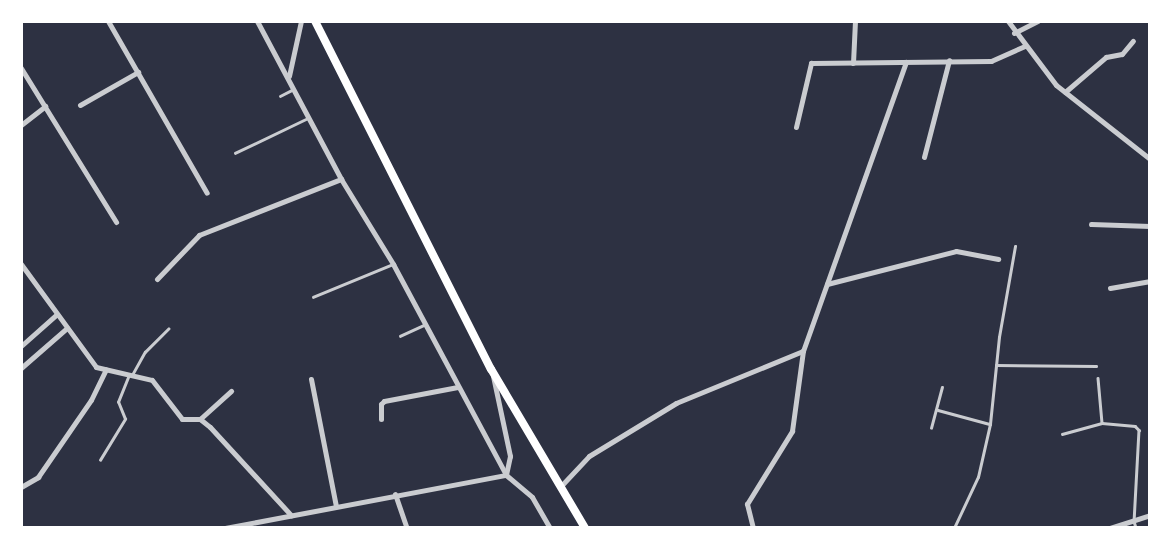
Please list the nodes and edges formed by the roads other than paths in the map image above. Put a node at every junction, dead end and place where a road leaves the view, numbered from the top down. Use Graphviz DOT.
graph roads {
  1 [pos="108,21"];
  2 [pos="257,21"];
  3 [pos="301,21"];
  4 [pos="315,21"];
  5 [pos="855,21"];
  6 [pos="1007,21"];
  7 [pos="1038,21"];
  8 [pos="1014,33"];
  9 [pos="1133,41"];
  10 [pos="1025,46"];
  11 [pos="949,60"];
  12 [pos="906,62"];
  13 [pos="853,63"];
  14 [pos="21,68"];
  15 [pos="138,72"];
  16 [pos="289,76"];
  17 [pos="23,77"];
  18 [pos="295,88"];
  19 [pos="1065,92"];
  20 [pos="280,96"];
  21 [pos="80,105"];
  22 [pos="45,106"];
  23 [pos="308,118"];
  24 [pos="21,125"];
  25 [pos="796,127"];
  26 [pos="235,153"];
  27 [pos="924,157"];
  28 [pos="1150,159"];
  29 [pos="341,179"];
  30 [pos="207,193"];
  31 [pos="116,222"];
  32 [pos="1091,224"];
  33 [pos="1150,226"];
  34 [pos="1015,246"];
  35 [pos="998,259"];
  36 [pos="21,264"];
  37 [pos="393,264"];
  38 [pos="24,274"];
  39 [pos="158,279"];
  40 [pos="1150,281"];
  41 [pos="827,284"];
  42 [pos="1110,288"];
  43 [pos="313,297"];
  44 [pos="57,314"];
  45 [pos="424,325"];
  46 [pos="67,328"];
  47 [pos="168,329"];
  48 [pos="400,336"];
  49 [pos="21,346"];
  50 [pos="803,351"];
  51 [pos="996,365"];
  52 [pos="1096,366"];
  53 [pos="21,368"];
  54 [pos="106,369"];
  55 [pos="491,369"];
  56 [pos="130,375"];
  57 [pos="1098,378"];
  58 [pos="311,379"];
  59 [pos="458,387"];
  60 [pos="942,387"];
  61 [pos="231,391"];
  62 [pos="938,410"];
  63 [pos="200,419"];
  64 [pos="381,419"];
  65 [pos="1102,424"];
  66 [pos="990,425"];
  67 [pos="930,428"];
  68 [pos="1062,434"];
  69 [pos="100,460"];
  70 [pos="506,475"];
  71 [pos="21,487"];
  72 [pos="561,487"];
  73 [pos="395,494"];
  74 [pos="336,506"];
  75 [pos="291,515"];
  76 [pos="1150,515"];
  77 [pos="1134,521"];
  78 [pos="225,528"];
  79 [pos="407,528"];
  80 [pos="550,528"];
  81 [pos="585,528"];
  82 [pos="753,528"];
  83 [pos="954,528"];
  84 [pos="1110,528"];
  85 [pos="1136,528"];
  1 -- 15 [label="street"];
  2 -- 16 [label="street"];
  3 -- 16 [label="street"];
  4 -- 55 [label="main road"];
  5 -- 13 [label="street"];
  6 -- 8 [label="street"];
  7 -- 8 [label="street"];
  8 -- 10 [label="street"];
  9 -- 19 [label="street"];
  10 -- 11 [label="street"];
  10 -- 19 [label="street"];
  11 -- 12 [label="street"];
  11 -- 27 [label="street"];
  12 -- 13 [label="street"];
  12 -- 41 [label="street"];
  13 -- 25 [label="street"];
  14 -- 17 [label="street"];
  15 -- 21 [label="street"];
  15 -- 30 [label="street"];
  16 -- 18 [label="street"];
  17 -- 22 [label="street"];
  18 -- 20 [label="lane"];
  18 -- 23 [label="street"];
  19 -- 28 [label="street"];
  22 -- 24 [label="street"];
  22 -- 31 [label="street"];
  23 -- 26 [label="lane"];
  23 -- 29 [label="street"];
  29 -- 37 [label="street"];
  29 -- 39 [label="street"];
  32 -- 33 [label="street"];
  34 -- 51 [label="lane"];
  35 -- 41 [label="street"];
  36 -- 38 [label="street"];
  37 -- 43 [label="lane"];
  37 -- 45 [label="street"];
  38 -- 44 [label="street"];
  40 -- 42 [label="street"];
  41 -- 50 [label="street"];
  44 -- 46 [label="street"];
  44 -- 49 [label="street"];
  45 -- 48 [label="lane"];
  45 -- 59 [label="street"];
  46 -- 53 [label="street"];
  46 -- 54 [label="street"];
  47 -- 56 [label="lane"];
  50 -- 72 [label="street"];
  50 -- 82 [label="street"];
  51 -- 52 [label="lane"];
  51 -- 66 [label="lane"];
  54 -- 56 [label="street"];
  54 -- 71 [label="street"];
  55 -- 70 [label="street"];
  55 -- 72 [label="main road"];
  56 -- 63 [label="street"];
  56 -- 69 [label="lane"];
  57 -- 65 [label="lane"];
  58 -- 74 [label="street"];
  59 -- 64 [label="street"];
  59 -- 70 [label="street"];
  60 -- 62 [label="lane"];
  61 -- 63 [label="street"];
  62 -- 66 [label="lane"];
  62 -- 67 [label="lane"];
  63 -- 75 [label="street"];
  65 -- 68 [label="lane"];
  65 -- 77 [label="lane"];
  66 -- 83 [label="lane"];
  70 -- 73 [label="street"];
  70 -- 80 [label="street"];
  72 -- 81 [label="main road"];
  73 -- 74 [label="street"];
  73 -- 79 [label="street"];
  74 -- 75 [label="street"];
  75 -- 78 [label="street"];
  76 -- 77 [label="street"];
  77 -- 84 [label="street"];
  77 -- 85 [label="lane"];
}
